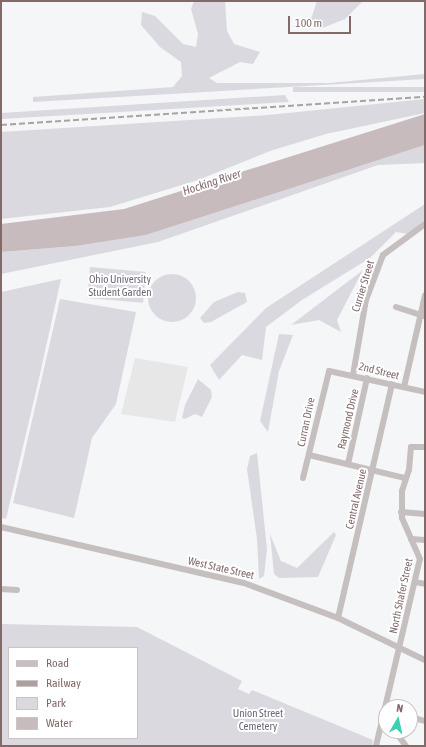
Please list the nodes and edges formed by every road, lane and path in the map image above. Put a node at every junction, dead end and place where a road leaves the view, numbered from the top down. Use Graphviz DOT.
graph roads {
  1 [pos="425,224"];
  2 [pos="425,296"];
  3 [pos="396,307"];
  4 [pos="423,316"];
  5 [pos="328,371"];
  6 [pos="353,374"];
  7 [pos="367,378"];
  8 [pos="392,384"];
  9 [pos="404,387"];
  10 [pos="425,392"];
  11 [pos="425,447"];
  12 [pos="309,455"];
  13 [pos="348,464"];
  14 [pos="372,470"];
  15 [pos="303,478"];
  16 [pos="405,478"];
  17 [pos="401,512"];
  18 [pos="425,514"];
  19 [pos="1,527"];
  20 [pos="411,539"];
  21 [pos="425,540"];
  22 [pos="415,582"];
  23 [pos="425,584"];
  24 [pos="1,589"];
  25 [pos="17,590"];
  26 [pos="338,618"];
  27 [pos="400,646"];
  28 [pos="425,660"];
  29 [pos="388,699"];
  1 -- 6 [label="street, Currier Street"];
  2 -- 4 [label="street"];
  3 -- 4 [label="street"];
  4 -- 9 [label="street"];
  5 -- 6 [label="street, 2nd Street"];
  5 -- 12 [label="street, Curran Drive"];
  6 -- 7 [label="street, 2nd Street"];
  7 -- 8 [label="street, 2nd Street"];
  7 -- 13 [label="street, Raymond Drive"];
  8 -- 9 [label="street, 2nd Street"];
  8 -- 14 [label="street, Central Avenue"];
  9 -- 10 [label="street, 2nd Street"];
  11 -- 16 [label="street, North Shafer Street"];
  12 -- 13 [label="street"];
  12 -- 15 [label="street, Curran Drive"];
  13 -- 14 [label="street"];
  14 -- 16 [label="street"];
  14 -- 26 [label="street, Central Avenue"];
  16 -- 17 [label="street, North Shafer Street"];
  17 -- 18 [label="street"];
  17 -- 20 [label="street, North Shafer Street"];
  19 -- 26 [label="street, West State Street"];
  20 -- 21 [label="street"];
  20 -- 22 [label="street, North Shafer Street"];
  22 -- 23 [label="street"];
  22 -- 27 [label="street, North Shafer Street"];
  24 -- 25 [label="street"];
  26 -- 27 [label="street, West State Street"];
  27 -- 28 [label="street, West State Street"];
  27 -- 29 [label="street, North Shafer Street"];
}
